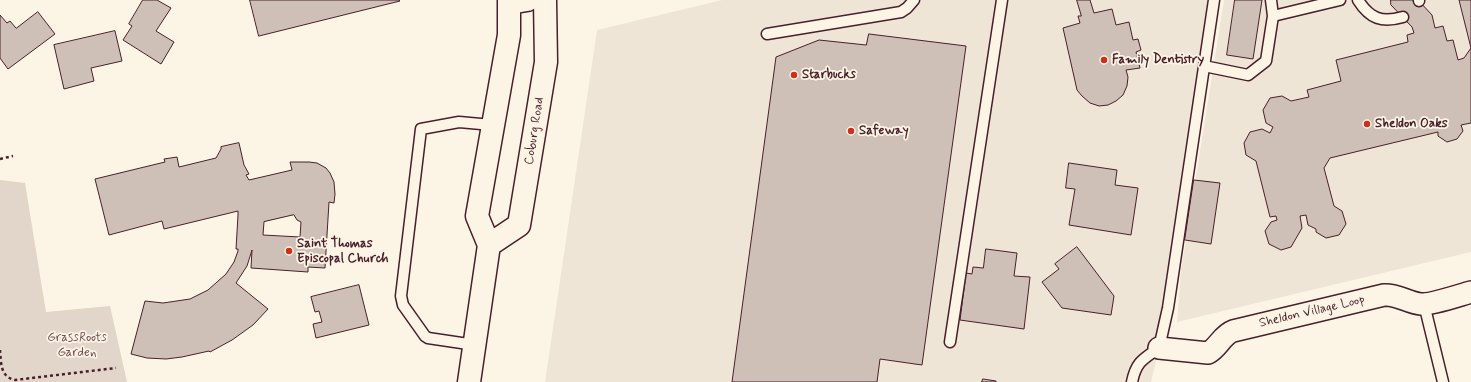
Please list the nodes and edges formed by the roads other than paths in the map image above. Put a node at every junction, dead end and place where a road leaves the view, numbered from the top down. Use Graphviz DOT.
graph roads {
  1 [pos="545,0"];
  2 [pos="914,0"];
  3 [pos="1002,0"];
  4 [pos="1214,0"];
  5 [pos="1271,0"];
  6 [pos="1340,0"];
  7 [pos="1358,0"];
  8 [pos="515,1"];
  9 [pos="1273,16"];
  10 [pos="1403,17"];
  11 [pos="767,34"];
  12 [pos="1204,66"];
  13 [pos="492,125"];
  14 [pos="489,245"];
  15 [pos="1471,292"];
  16 [pos="1424,304"];
  17 [pos="950,342"];
  18 [pos="475,345"];
  19 [pos="1159,348"];
  20 [pos="469,382"];
  21 [pos="1132,382"];
  22 [pos="1443,382"];
  1 -- 14 [label="main road, Coburg Road"];
  2 -- 11 [label="lane"];
  3 -- 17 [label="lane"];
  4 -- 12 [label="lane"];
  5 -- 9 [label="lane"];
  6 -- 9 [label="lane"];
  7 -- 10 [label="lane"];
  8 -- 13 [label="main road"];
  9 -- 12 [label="lane"];
  12 -- 19 [label="lane"];
  13 -- 14 [label="main road"];
  13 -- 18 [label="lane"];
  14 -- 18 [label="main road"];
  15 -- 16 [label="street, Sheldon Village Loop"];
  16 -- 19 [label="street, Sheldon Village Loop"];
  16 -- 22 [label="lane"];
  18 -- 20 [label="main road"];
  19 -- 21 [label="lane"];
}
